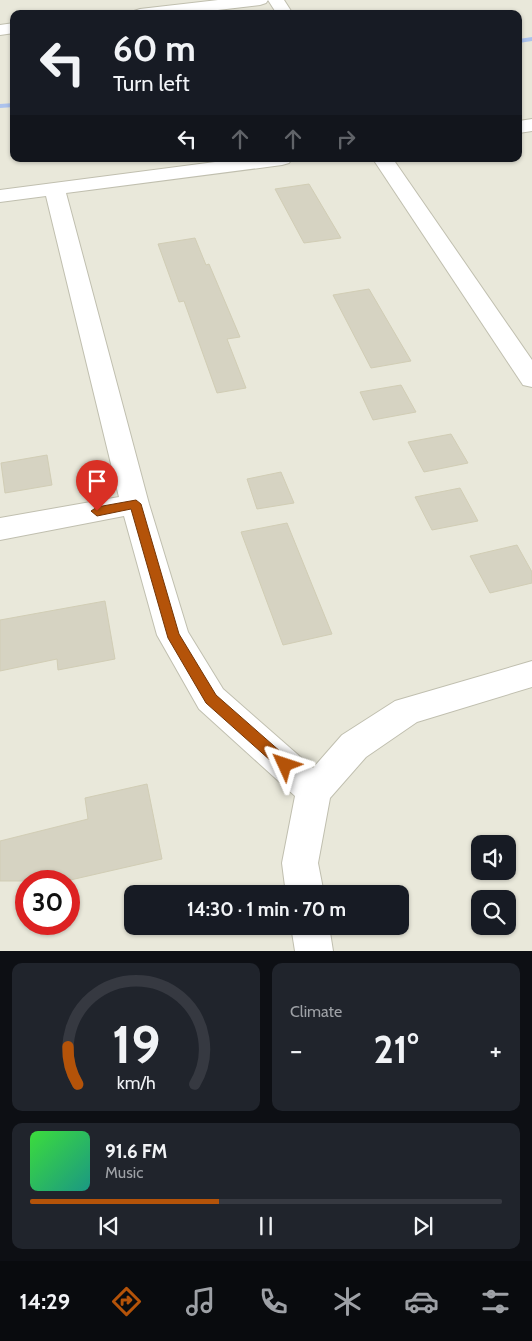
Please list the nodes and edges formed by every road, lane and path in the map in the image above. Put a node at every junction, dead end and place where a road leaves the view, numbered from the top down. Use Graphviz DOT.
graph roads {
  1 [pos="260,0"];
  2 [pos="174,10"];
  3 [pos="260,162"];
  4 [pos="385,162"];
  5 [pos="55,190"];
  6 [pos="0,196"];
  7 [pos="532,380"];
  8 [pos="136,504"];
  9 [pos="0,529"];
  10 [pos="532,674"];
  11 [pos="314,791"];
  12 [pos="304,885"];
  13 [pos="311,935"];
  14 [pos="314,951"];
  1 -- 2 [label="street"];
  3 -- 5 [label="street"];
  4 -- 7 [label="street"];
  5 -- 6 [label="street"];
  5 -- 8 [label="street"];
  8 -- 9 [label="street"];
  8 -- 11 [label="street"];
  10 -- 11 [label="street"];
  11 -- 12 [label="street"];
  13 -- 14 [label="street"];
}
